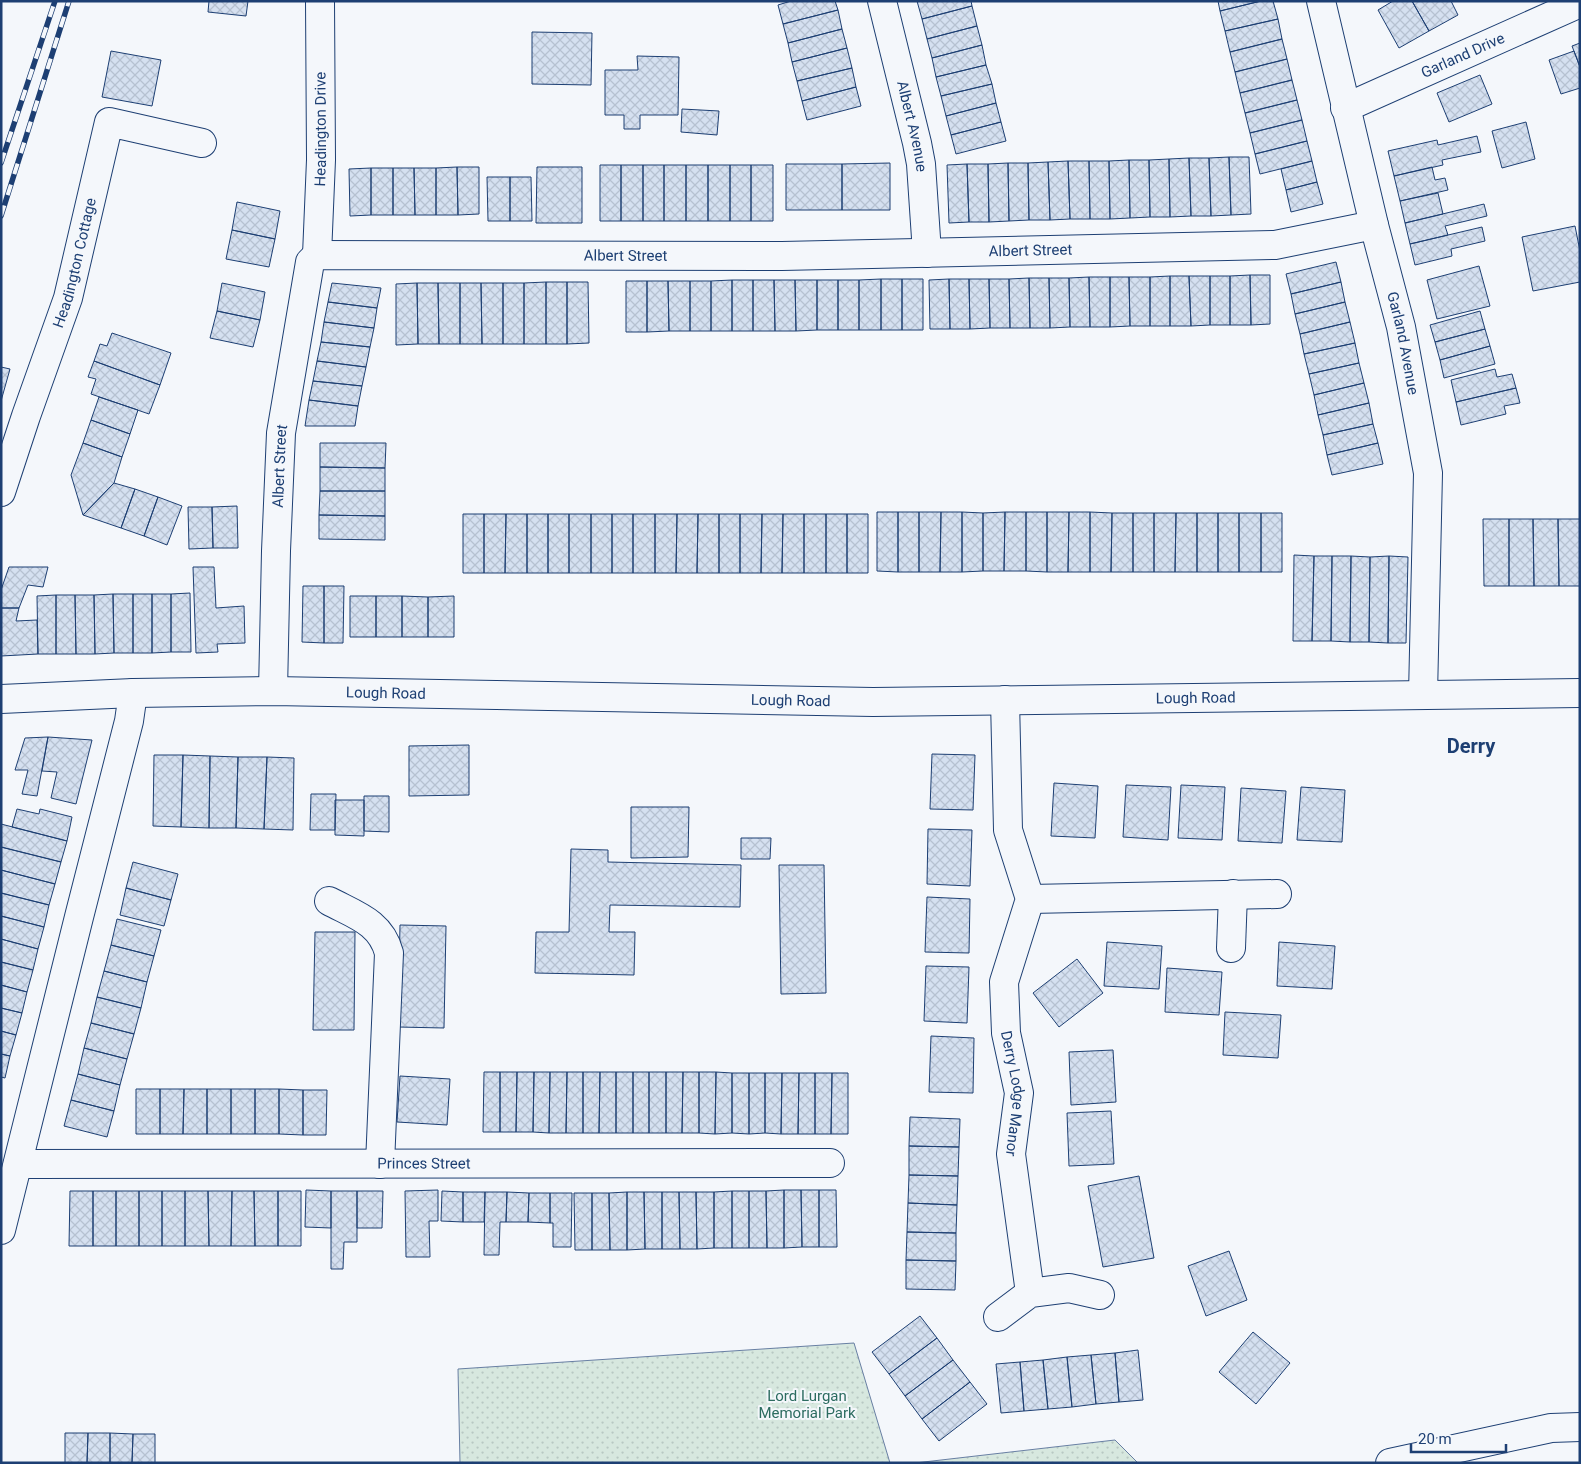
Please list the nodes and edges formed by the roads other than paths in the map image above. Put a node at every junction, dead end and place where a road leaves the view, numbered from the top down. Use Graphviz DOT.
graph roads {
  1 [pos="320,1"];
  2 [pos="882,1"];
  3 [pos="1320,1"];
  4 [pos="1580,3"];
  5 [pos="1535,11"];
  6 [pos="1345,108"];
  7 [pos="202,143"];
  8 [pos="1374,225"];
  9 [pos="927,253"];
  10 [pos="317,255"];
  11 [pos="1,492"];
  12 [pos="274,691"];
  13 [pos="1580,692"];
  14 [pos="133,693"];
  15 [pos="1423,695"];
  16 [pos="1,699"];
  17 [pos="1005,700"];
  18 [pos="1233,894"];
  19 [pos="1277,894"];
  20 [pos="1030,899"];
  21 [pos="330,901"];
  22 [pos="1231,948"];
  23 [pos="830,1163"];
  24 [pos="18,1164"];
  25 [pos="380,1164"];
  26 [pos="1,1230"];
  27 [pos="1030,1293"];
  28 [pos="1100,1295"];
  29 [pos="998,1316"];
  30 [pos="1580,1428"];
  31 [pos="1390,1463"];
  1 -- 10 [label="street, Headington Drive"];
  2 -- 9 [label="street, Albert Avenue"];
  3 -- 6 [label="street, Garland Avenue"];
  4 -- 5 [label="street, Garland Drive"];
  5 -- 6 [label="street, Garland Drive"];
  6 -- 8 [label="street, Garland Avenue"];
  7 -- 11 [label="street, Headington Cottage"];
  8 -- 9 [label="street, Albert Street"];
  8 -- 15 [label="street, Garland Avenue"];
  9 -- 10 [label="street, Albert Street"];
  10 -- 12 [label="street, Albert Street"];
  12 -- 14 [label="street, Lough Road"];
  12 -- 17 [label="street, Lough Road"];
  13 -- 15 [label="street, Lough Road"];
  14 -- 16 [label="street, Lough Road"];
  14 -- 24 [label="street"];
  15 -- 17 [label="street, Lough Road"];
  17 -- 20 [label="street"];
  18 -- 19 [label="street"];
  18 -- 20 [label="street"];
  18 -- 22 [label="street"];
  20 -- 27 [label="street, Derry Lodge Manor"];
  21 -- 25 [label="street"];
  23 -- 25 [label="street, Princes Street"];
  24 -- 25 [label="street, Princes Street"];
  24 -- 26 [label="street"];
  27 -- 28 [label="street"];
  27 -- 29 [label="street"];
  30 -- 31 [label="street"];
}
